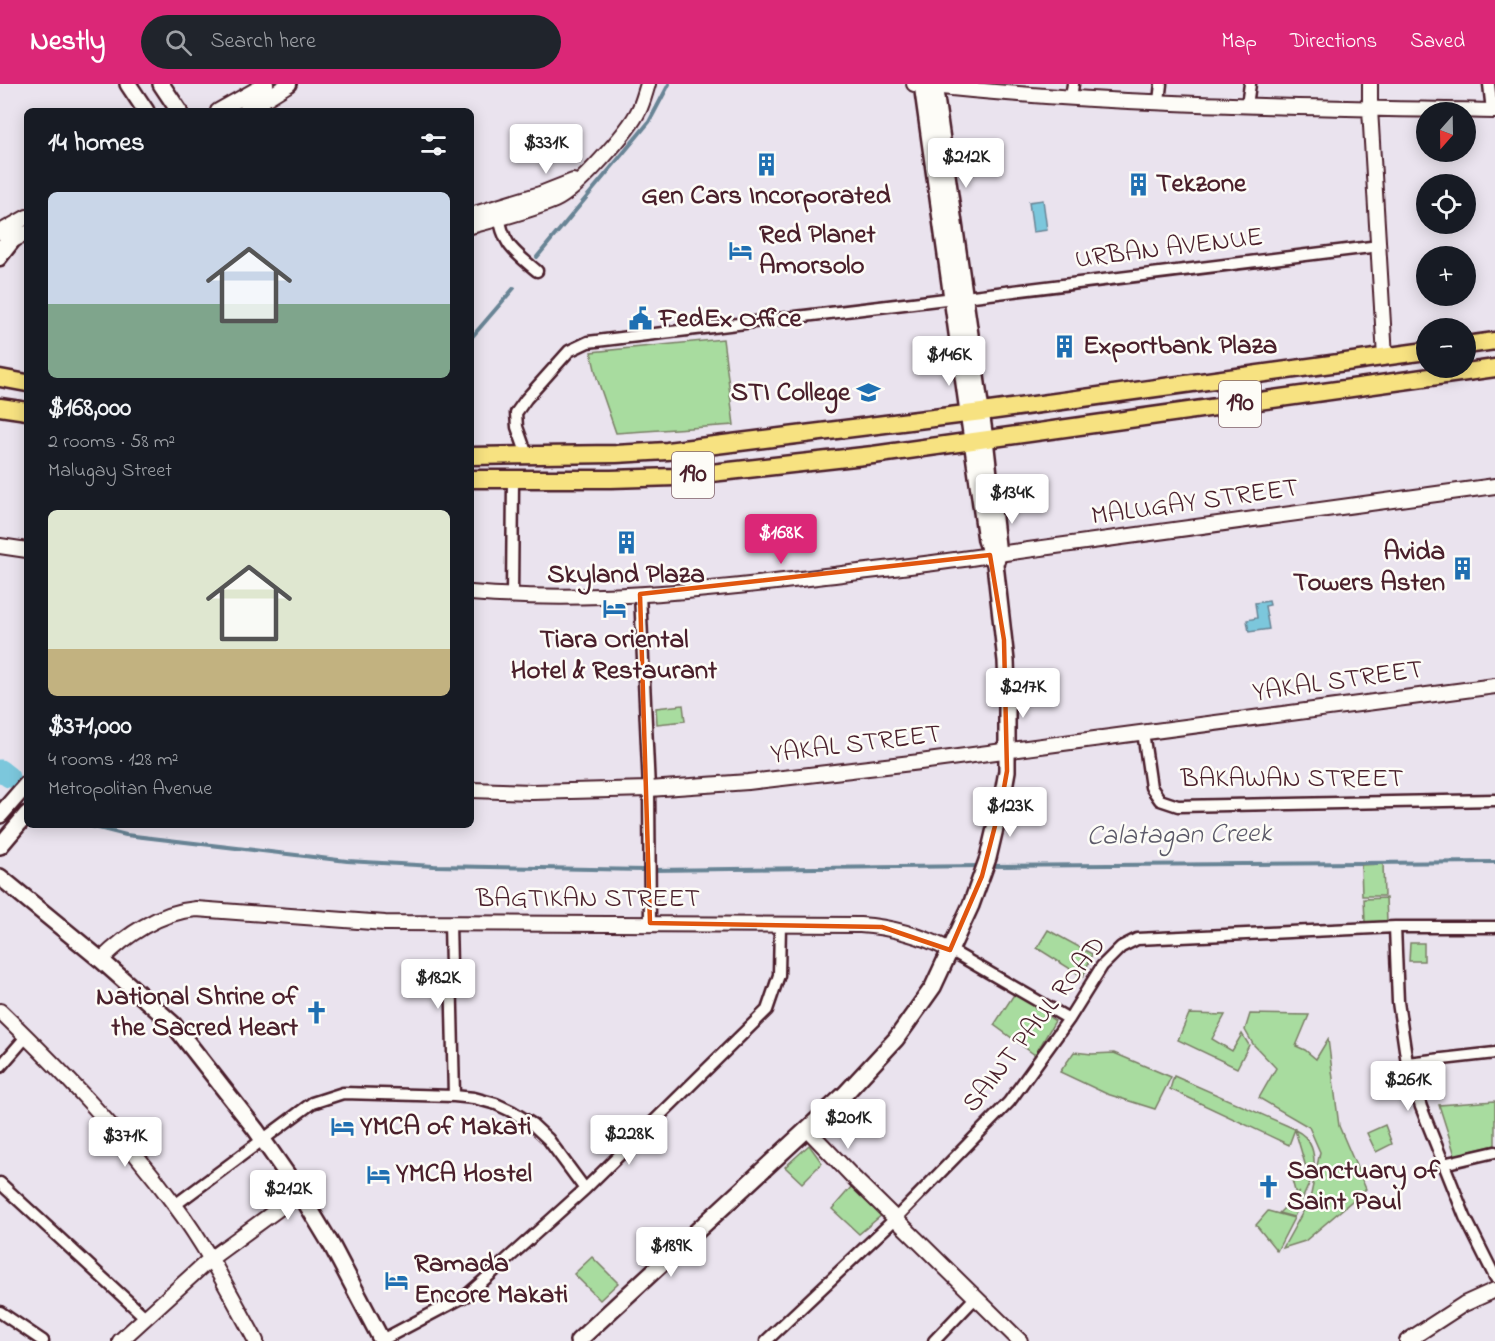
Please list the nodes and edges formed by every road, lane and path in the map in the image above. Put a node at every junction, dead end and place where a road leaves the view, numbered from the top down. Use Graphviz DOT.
graph roads {
  1 [pos="128,84"];
  2 [pos="161,84"];
  3 [pos="266,84"];
  4 [pos="289,84"];
  5 [pos="648,84"];
  6 [pos="1161,84"];
  7 [pos="1250,84"];
  8 [pos="1370,84"];
  9 [pos="1489,84"];
  10 [pos="925,85"];
  11 [pos="1009,89"];
  12 [pos="1072,91"];
  13 [pos="1159,101"];
  14 [pos="1247,105"];
  15 [pos="144,108"];
  16 [pos="177,108"];
  17 [pos="223,108"];
  18 [pos="251,108"];
  19 [pos="1370,109"];
  20 [pos="1493,111"];
  21 [pos="498,212"];
  22 [pos="24,219"];
  23 [pos="474,221"];
  24 [pos="474,223"];
  25 [pos="0,232"];
  26 [pos="23,236"];
  27 [pos="505,240"];
  28 [pos="1379,246"];
  29 [pos="0,247"];
  30 [pos="0,260"];
  31 [pos="537,271"];
  32 [pos="960,298"];
  33 [pos="1495,341"];
  34 [pos="1476,344"];
  35 [pos="1416,352"];
  36 [pos="1385,357"];
  37 [pos="1495,368"];
  38 [pos="0,378"];
  39 [pos="24,382"];
  40 [pos="0,406"];
  41 [pos="24,410"];
  42 [pos="975,413"];
  43 [pos="979,440"];
  44 [pos="527,455"];
  45 [pos="474,456"];
  46 [pos="474,479"];
  47 [pos="513,480"];
  48 [pos="1495,486"];
  49 [pos="0,546"];
  50 [pos="24,550"];
  51 [pos="994,557"];
  52 [pos="474,593"];
  53 [pos="640,594"];
  54 [pos="512,597"];
  55 [pos="1495,686"];
  56 [pos="1143,732"];
  57 [pos="1006,751"];
  58 [pos="24,787"];
  59 [pos="649,789"];
  60 [pos="474,790"];
  61 [pos="1495,800"];
  62 [pos="0,815"];
  63 [pos="24,817"];
  64 [pos="1,844"];
  65 [pos="0,877"];
  66 [pos="450,923"];
  67 [pos="650,923"];
  68 [pos="780,924"];
  69 [pos="1395,927"];
  70 [pos="1495,927"];
  71 [pos="950,950"];
  72 [pos="101,960"];
  73 [pos="0,1011"];
  74 [pos="1069,1019"];
  75 [pos="26,1037"];
  76 [pos="1495,1053"];
  77 [pos="1407,1063"];
  78 [pos="0,1067"];
  79 [pos="454,1096"];
  80 [pos="807,1129"];
  81 [pos="263,1139"];
  82 [pos="1495,1152"];
  83 [pos="1443,1164"];
  84 [pos="0,1183"];
  85 [pos="585,1189"];
  86 [pos="300,1193"];
  87 [pos="175,1205"];
  88 [pos="895,1219"];
  89 [pos="210,1259"];
  90 [pos="1495,1277"];
  91 [pos="1495,1290"];
  92 [pos="975,1298"];
  93 [pos="0,1312"];
  94 [pos="145,1317"];
  95 [pos="382,1340"];
  96 [pos="43,1341"];
  97 [pos="120,1341"];
  98 [pos="256,1341"];
  99 [pos="578,1341"];
  100 [pos="766,1341"];
  101 [pos="934,1341"];
  102 [pos="1020,1341"];
  103 [pos="1407,1341"];
  1 -- 15 [label="main road"];
  2 -- 16 [label="main road"];
  3 -- 17 [label="street"];
  4 -- 18 [label="street"];
  5 -- 21 [label="street"];
  6 -- 13 [label="street"];
  7 -- 14 [label="street"];
  8 -- 19 [label="street"];
  9 -- 20 [label="street"];
  10 -- 11 [label="street"];
  10 -- 32 [label="main road"];
  11 -- 12 [label="street"];
  12 -- 13 [label="street"];
  13 -- 14 [label="street"];
  14 -- 19 [label="street"];
  19 -- 20 [label="street"];
  19 -- 28 [label="street"];
  21 -- 23 [label="street"];
  21 -- 27 [label="street"];
  22 -- 25 [label="street"];
  24 -- 27 [label="street"];
  26 -- 29 [label="street"];
  26 -- 30 [label="street"];
  27 -- 31 [label="street"];
  28 -- 32 [label="street, URBAN AVENUE"];
  28 -- 36 [label="street"];
  32 -- 42 [label="main road"];
  32 -- 44 [label="street, URBAN AVENUE"];
  33 -- 34 [label="main road"];
  35 -- 36 [label="main road, 190"];
  36 -- 42 [label="main road, 190"];
  37 -- 43 [label="main road, 190"];
  38 -- 39 [label="main road"];
  40 -- 41 [label="main road"];
  42 -- 43 [label="main road"];
  42 -- 44 [label="main road, 190"];
  43 -- 47 [label="main road, 190"];
  43 -- 51 [label="main road"];
  44 -- 45 [label="main road, 190"];
  46 -- 47 [label="main road, 190"];
  47 -- 54 [label="street"];
  48 -- 51 [label="street, MALUGAY STREET"];
  49 -- 50 [label="street"];
  51 -- 53 [label="street, MALUGAY STREET"];
  51 -- 57 [label="main road"];
  52 -- 54 [label="street, MALUGAY STREET"];
  53 -- 54 [label="street, MALUGAY STREET"];
  53 -- 59 [label="street"];
  55 -- 56 [label="street, YAKAL STREET"];
  56 -- 57 [label="street, YAKAL STREET"];
  56 -- 61 [label="street, BAKAWAN STREET"];
  57 -- 59 [label="street, YAKAL STREET"];
  57 -- 71 [label="main road"];
  58 -- 62 [label="main road"];
  59 -- 60 [label="street, YAKAL STREET"];
  59 -- 67 [label="street"];
  63 -- 64 [label="main road"];
  65 -- 72 [label="main road"];
  66 -- 67 [label="street, BAGTIKAN STREET"];
  66 -- 72 [label="street, BAGTIKAN STREET"];
  66 -- 79 [label="street"];
  67 -- 68 [label="street, BAGTIKAN STREET"];
  68 -- 71 [label="street, BAGTIKAN STREET"];
  68 -- 85 [label="street"];
  69 -- 70 [label="street, SAINT PAUL ROAD"];
  69 -- 74 [label="street, SAINT PAUL ROAD"];
  69 -- 77 [label="street"];
  71 -- 74 [label="street, BAGTIKAN STREET"];
  71 -- 80 [label="main road"];
  72 -- 81 [label="main road"];
  73 -- 75 [label="street"];
  74 -- 88 [label="street, SAINT PAUL ROAD"];
  75 -- 78 [label="street"];
  75 -- 87 [label="street"];
  76 -- 77 [label="street"];
  77 -- 83 [label="street"];
  79 -- 81 [label="street"];
  79 -- 85 [label="street"];
  80 -- 88 [label="street"];
  80 -- 99 [label="main road"];
  81 -- 86 [label="main road"];
  81 -- 87 [label="street"];
  82 -- 83 [label="street"];
  83 -- 90 [label="street"];
  84 -- 94 [label="street"];
  85 -- 95 [label="street"];
  86 -- 89 [label="street"];
  86 -- 95 [label="main road"];
  87 -- 89 [label="street"];
  88 -- 92 [label="street"];
  88 -- 100 [label="street, SAINT PAUL ROAD"];
  89 -- 94 [label="street"];
  89 -- 98 [label="street"];
  91 -- 103 [label="street"];
  92 -- 101 [label="street"];
  92 -- 102 [label="street"];
  93 -- 96 [label="street"];
  94 -- 97 [label="street"];
}
